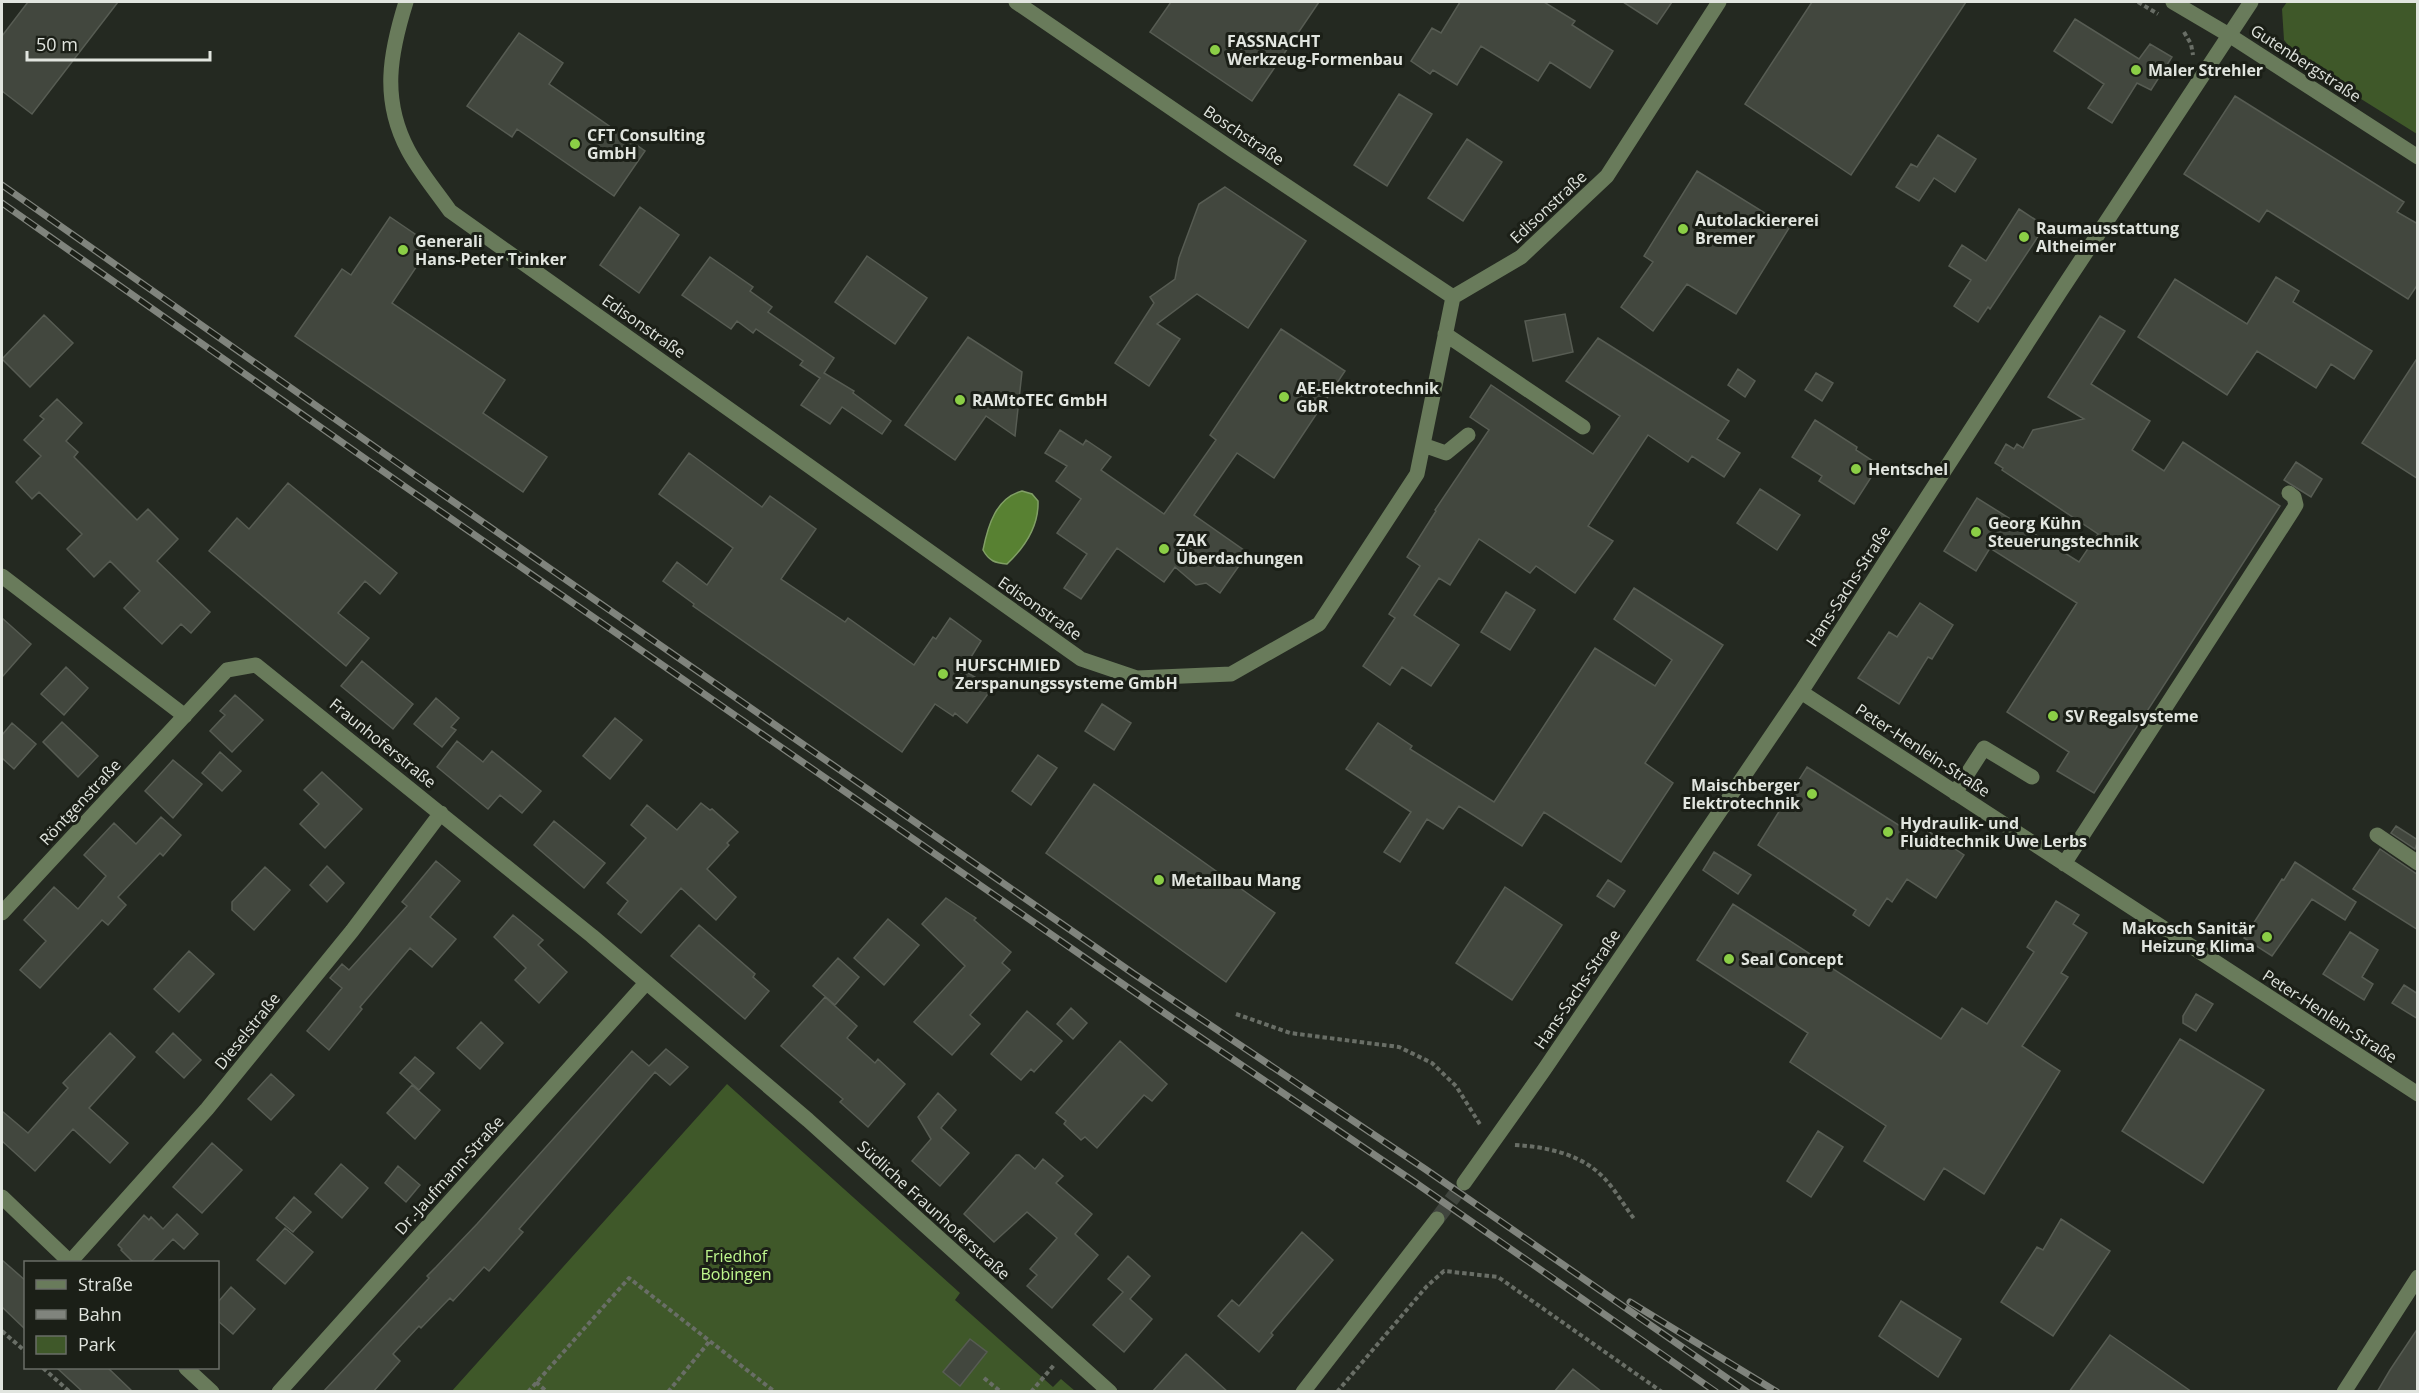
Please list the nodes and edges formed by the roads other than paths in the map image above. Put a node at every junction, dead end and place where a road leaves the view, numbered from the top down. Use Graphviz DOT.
graph roads {
  1 [pos="406,2"];
  2 [pos="1016,2"];
  3 [pos="1719,2"];
  4 [pos="2173,2"];
  5 [pos="2251,2"];
  6 [pos="2229,35"];
  7 [pos="2418,157"];
  8 [pos="1453,297"];
  9 [pos="1445,334"];
  10 [pos="1583,427"];
  11 [pos="1468,435"];
  12 [pos="1423,445"];
  13 [pos="2289,493"];
  14 [pos="2,576"];
  15 [pos="1801,692"];
  16 [pos="185,716"];
  17 [pos="2032,777"];
  18 [pos="1955,793"];
  19 [pos="441,813"];
  20 [pos="2377,836"];
  21 [pos="2418,863"];
  22 [pos="2064,864"];
  23 [pos="2,913"];
  24 [pos="646,983"];
  25 [pos="733,1056"];
  26 [pos="2418,1094"];
  27 [pos="1464,1183"];
  28 [pos="2,1197"];
  29 [pos="1437,1219"];
  30 [pos="68,1261"];
  31 [pos="72,1261"];
  32 [pos="2418,1277"];
  33 [pos="187,1369"];
  34 [pos="212,1392"];
  35 [pos="279,1392"];
  36 [pos="1110,1392"];
  37 [pos="1303,1392"];
  38 [pos="2344,1392"];
  1 -- 12 [label="street, Edisonstraße"];
  2 -- 8 [label="street, Boschstraße"];
  3 -- 8 [label="street, Edisonstraße"];
  4 -- 6 [label="street, Gutenbergstraße"];
  5 -- 6 [label="street, Hans-Sachs-Straße"];
  6 -- 7 [label="street, Gutenbergstraße"];
  6 -- 15 [label="street, Hans-Sachs-Straße"];
  8 -- 9 [label="street, Edisonstraße"];
  9 -- 10 [label="street"];
  9 -- 12 [label="street, Edisonstraße"];
  11 -- 12 [label="street"];
  13 -- 22 [label="street"];
  14 -- 16 [label="street"];
  15 -- 18 [label="street, Peter-Henlein-Straße"];
  15 -- 27 [label="street, Hans-Sachs-Straße"];
  16 -- 19 [label="street, Fraunhoferstraße"];
  16 -- 23 [label="street, Röntgenstraße"];
  17 -- 18 [label="street"];
  18 -- 22 [label="street, Peter-Henlein-Straße"];
  19 -- 24 [label="street, Fraunhoferstraße"];
  19 -- 31 [label="street, Dieselstraße"];
  20 -- 21 [label="street"];
  22 -- 26 [label="street, Peter-Henlein-Straße"];
  24 -- 25 [label="street, Fraunhoferstraße"];
  24 -- 35 [label="street, Dr.-Jaufmann-Straße"];
  25 -- 36 [label="street, Südliche Fraunhoferstraße"];
  28 -- 30 [label="street"];
  29 -- 37 [label="street"];
  32 -- 38 [label="street"];
  33 -- 34 [label="street"];
}
